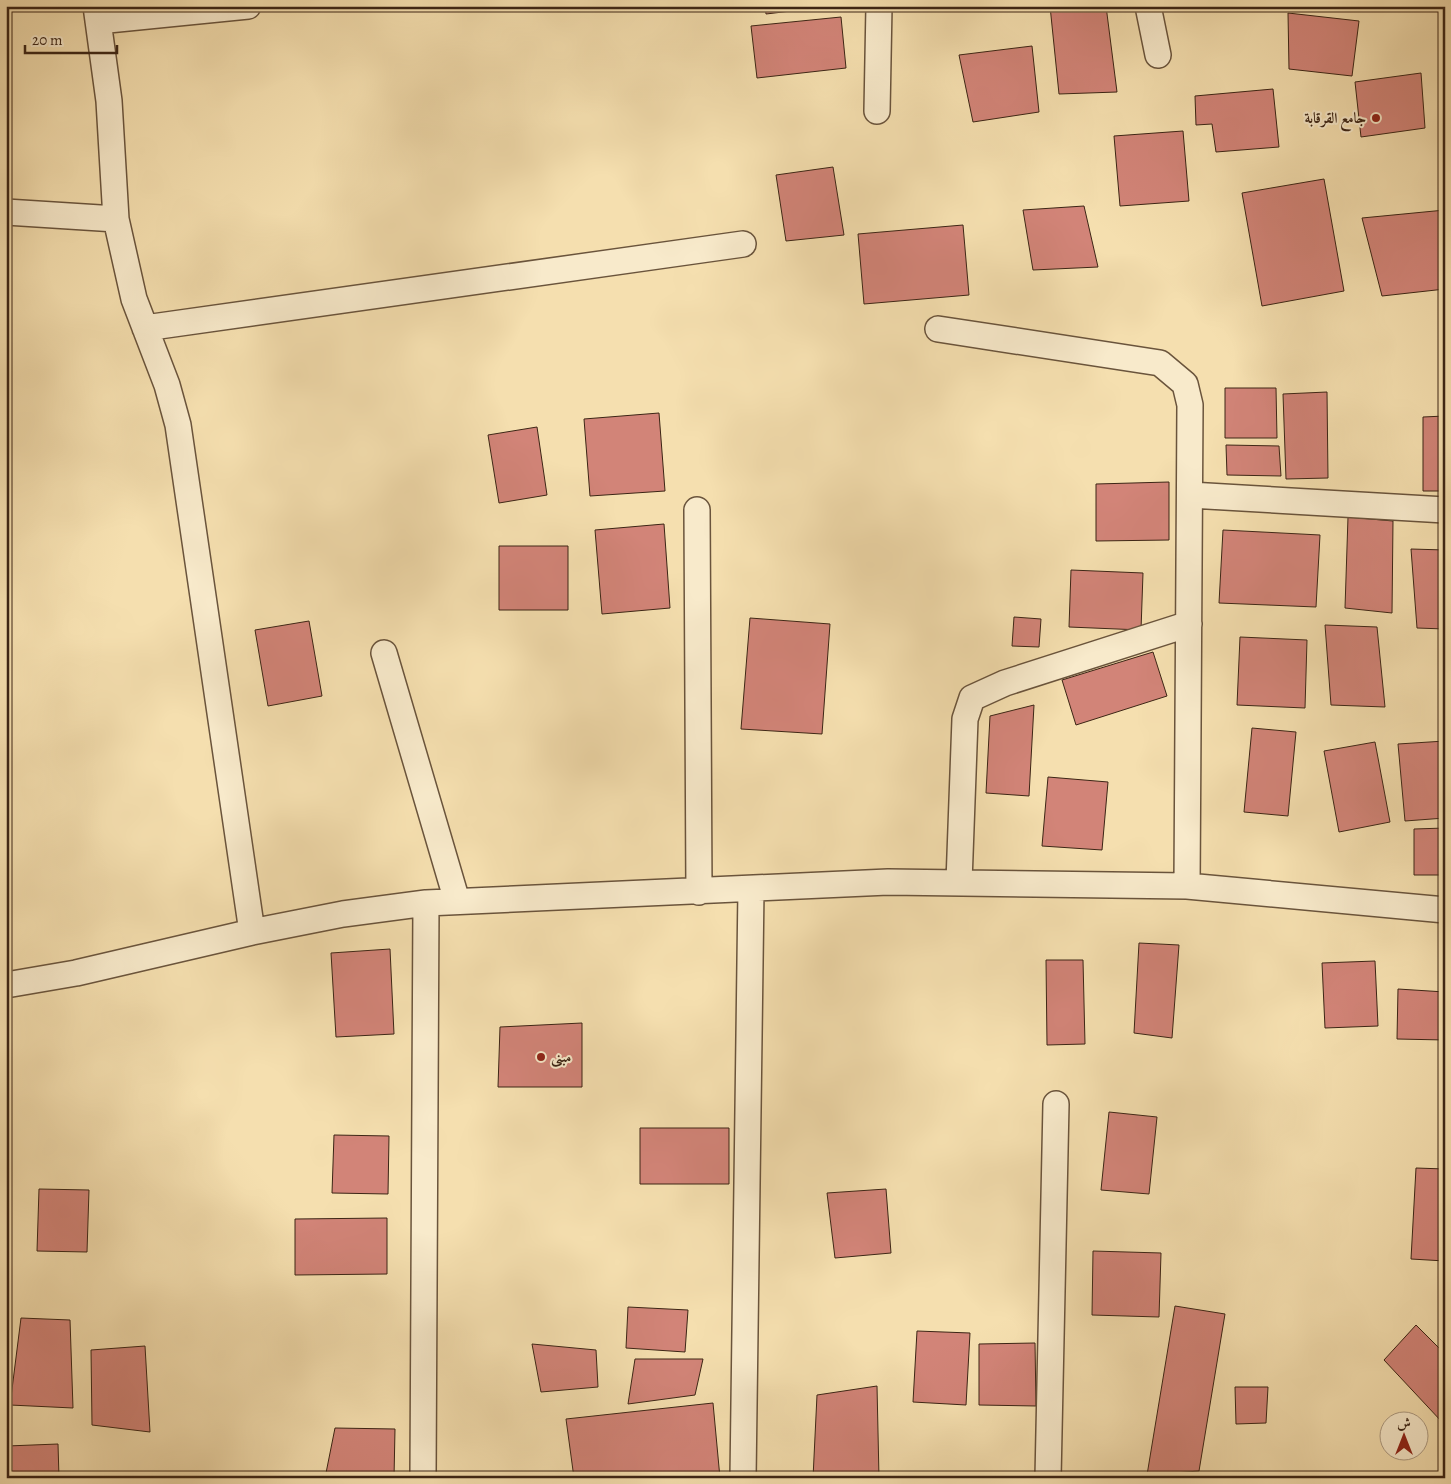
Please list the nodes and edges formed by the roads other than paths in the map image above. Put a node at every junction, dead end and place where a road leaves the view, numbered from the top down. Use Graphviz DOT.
graph roads {
  1 [pos="248,6"];
  2 [pos="879,6"];
  3 [pos="1148,6"];
  4 [pos="97,14"];
  5 [pos="1158,54"];
  6 [pos="877,111"];
  7 [pos="6,212"];
  8 [pos="116,219"];
  9 [pos="743,244"];
  10 [pos="146,328"];
  11 [pos="938,328"];
  12 [pos="1190,495"];
  13 [pos="696,510"];
  14 [pos="1445,510"];
  15 [pos="1189,624"];
  16 [pos="384,653"];
  17 [pos="960,882"];
  18 [pos="1187,886"];
  19 [pos="751,889"];
  20 [pos="699,892"];
  21 [pos="457,901"];
  22 [pos="426,903"];
  23 [pos="1445,910"];
  24 [pos="252,932"];
  25 [pos="6,985"];
  26 [pos="1056,1104"];
  27 [pos="423,1478"];
  28 [pos="743,1478"];
  29 [pos="1048,1478"];
  1 -- 4 [label="street"];
  2 -- 6 [label="street"];
  3 -- 5 [label="street"];
  4 -- 8 [label="street"];
  7 -- 8 [label="street"];
  8 -- 10 [label="street"];
  9 -- 10 [label="street"];
  10 -- 24 [label="street"];
  11 -- 12 [label="street"];
  12 -- 14 [label="street"];
  12 -- 15 [label="street"];
  13 -- 20 [label="street"];
  15 -- 17 [label="street"];
  15 -- 18 [label="street"];
  16 -- 21 [label="street"];
  17 -- 18 [label="street"];
  17 -- 19 [label="street"];
  18 -- 23 [label="street"];
  19 -- 20 [label="street"];
  19 -- 28 [label="street"];
  20 -- 21 [label="street"];
  21 -- 22 [label="street"];
  22 -- 24 [label="street"];
  22 -- 27 [label="street"];
  24 -- 25 [label="street"];
  26 -- 29 [label="street"];
}
